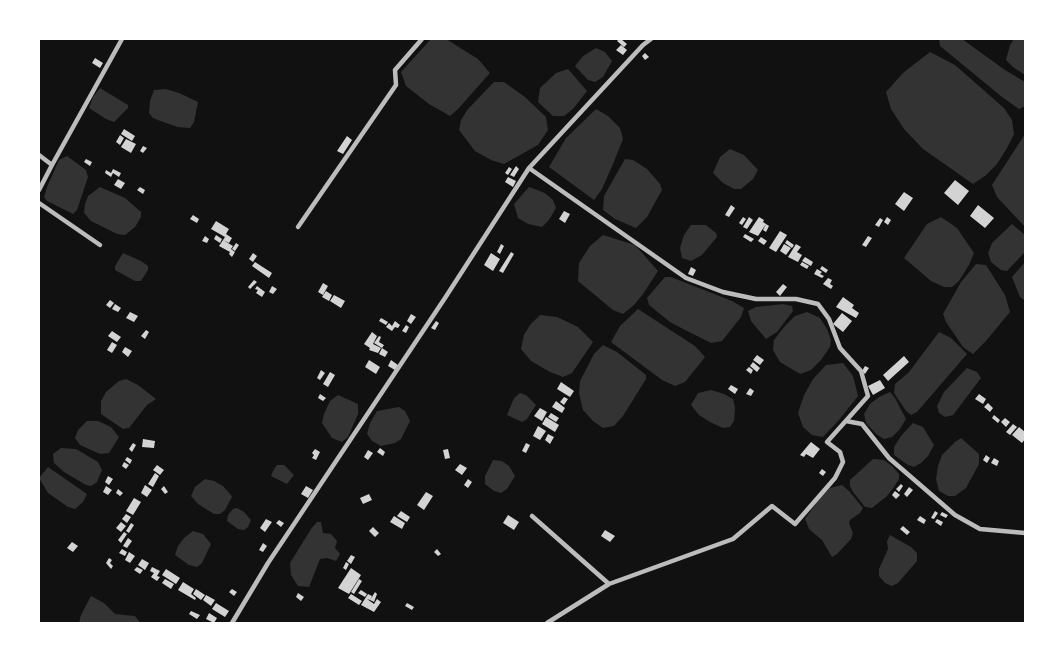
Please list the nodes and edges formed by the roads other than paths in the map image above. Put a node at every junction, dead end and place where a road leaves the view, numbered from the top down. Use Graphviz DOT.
graph roads {
  1 [pos="122,39"];
  2 [pos="422,39"];
  3 [pos="651,39"];
  4 [pos="39,155"];
  5 [pos="52,165"];
  6 [pos="529,168"];
  7 [pos="39,190"];
  8 [pos="39,203"];
  9 [pos="298,227"];
  10 [pos="100,245"];
  11 [pos="846,421"];
  12 [pos="532,516"];
  13 [pos="1025,533"];
  14 [pos="609,584"];
  15 [pos="232,623"];
  16 [pos="547,623"];
  1 -- 5 [label="street"];
  2 -- 9 [label="street"];
  3 -- 6 [label="street"];
  4 -- 5 [label="street"];
  5 -- 7 [label="street"];
  6 -- 11 [label="street"];
  6 -- 15 [label="street"];
  8 -- 10 [label="street"];
  11 -- 13 [label="street"];
  11 -- 14 [label="street"];
  12 -- 14 [label="street"];
  14 -- 16 [label="street"];
}
